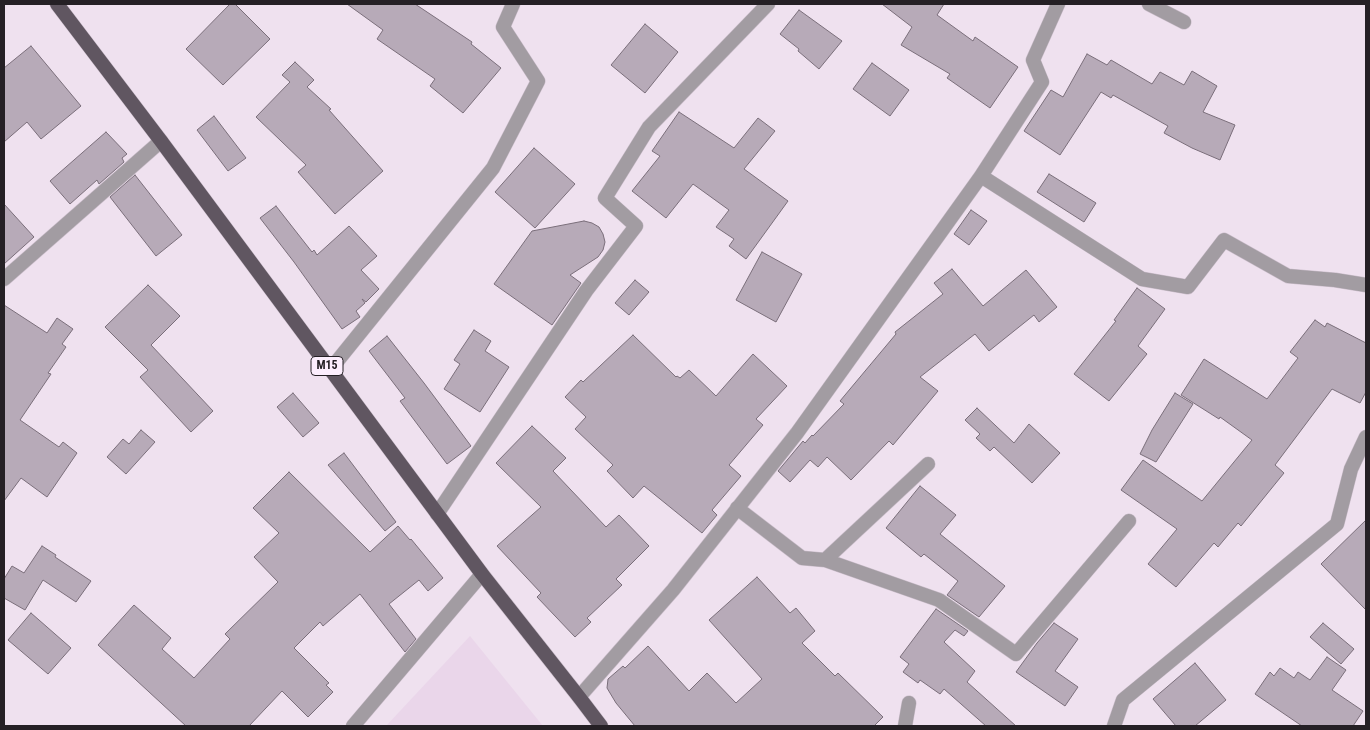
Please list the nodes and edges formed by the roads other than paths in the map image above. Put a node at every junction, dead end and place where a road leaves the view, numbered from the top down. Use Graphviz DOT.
graph roads {
  1 [pos="57,4"];
  2 [pos="513,4"];
  3 [pos="768,4"];
  4 [pos="1058,4"];
  5 [pos="1149,4"];
  6 [pos="1184,22"];
  7 [pos="161,141"];
  8 [pos="981,176"];
  9 [pos="4,279"];
  10 [pos="1366,285"];
  11 [pos="330,370"];
  12 [pos="1366,437"];
  13 [pos="928,464"];
  14 [pos="737,508"];
  15 [pos="437,514"];
  16 [pos="1129,521"];
  17 [pos="825,560"];
  18 [pos="482,574"];
  19 [pos="579,697"];
  20 [pos="909,703"];
  21 [pos="353,726"];
  22 [pos="600,726"];
  23 [pos="905,726"];
  24 [pos="1114,726"];
  1 -- 7 [label="highway, M15"];
  2 -- 11 [label="street"];
  3 -- 15 [label="street"];
  4 -- 8 [label="street"];
  5 -- 6 [label="street"];
  7 -- 9 [label="street"];
  7 -- 11 [label="highway, M15"];
  8 -- 10 [label="street"];
  8 -- 14 [label="street"];
  11 -- 15 [label="highway, M15"];
  12 -- 24 [label="street"];
  13 -- 17 [label="street"];
  14 -- 17 [label="street"];
  14 -- 19 [label="street"];
  15 -- 18 [label="highway, M15"];
  16 -- 17 [label="street"];
  18 -- 19 [label="highway, M15"];
  18 -- 21 [label="street"];
  19 -- 22 [label="highway, M15"];
  20 -- 23 [label="street"];
}
